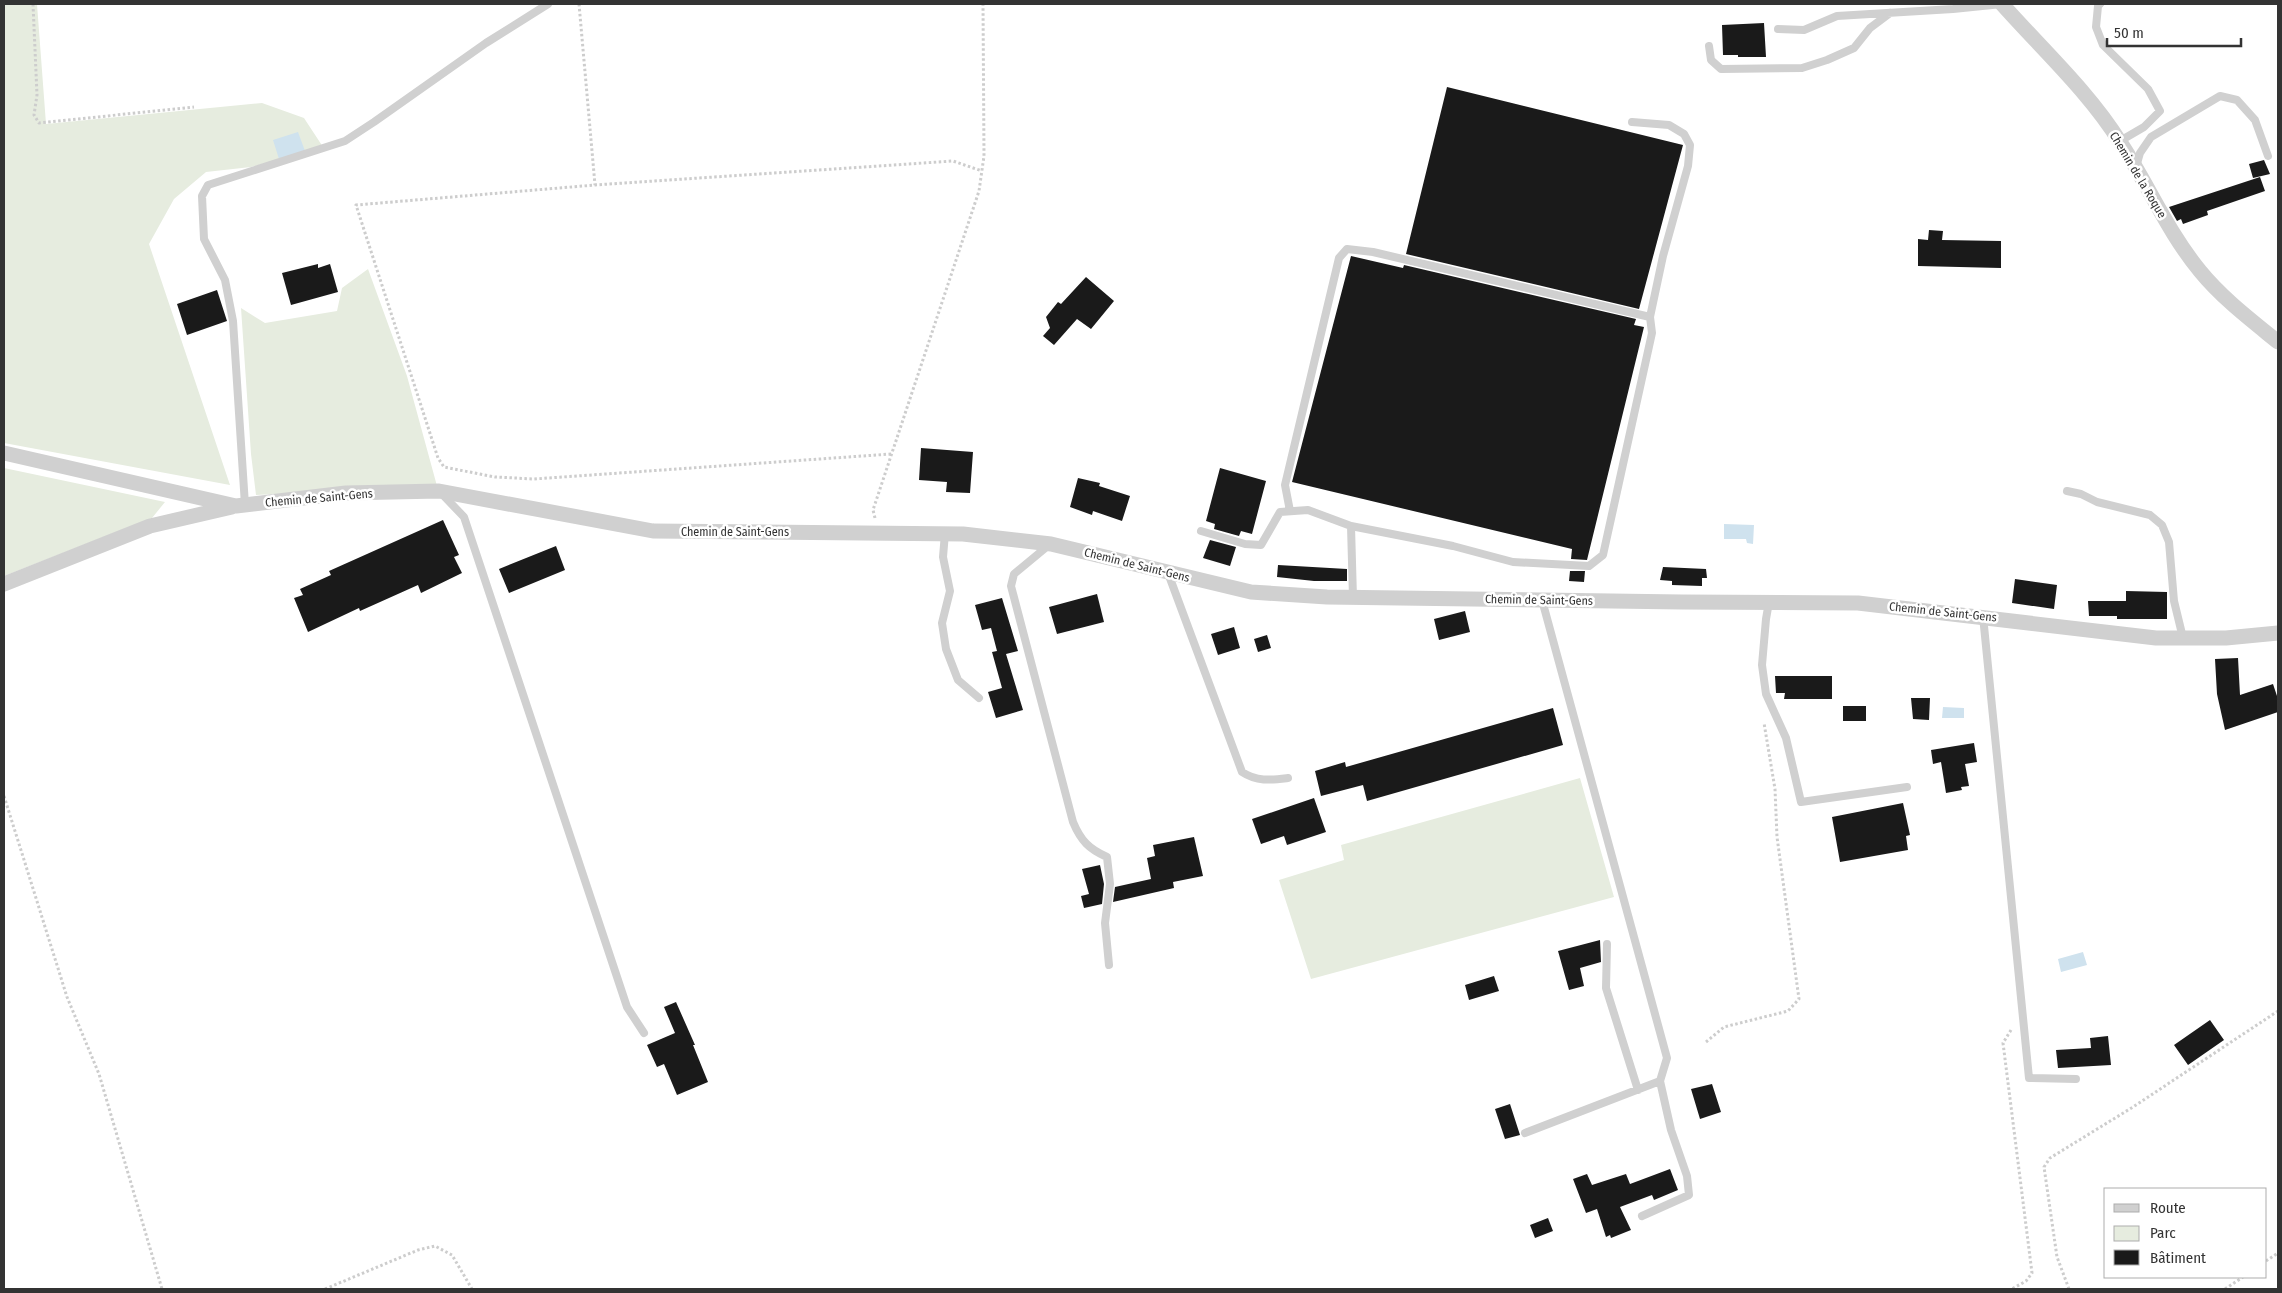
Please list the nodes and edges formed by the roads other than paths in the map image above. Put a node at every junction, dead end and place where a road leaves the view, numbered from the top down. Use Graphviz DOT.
graph roads {
  1 [pos="548,4"];
  2 [pos="2002,4"];
  3 [pos="2100,4"];
  4 [pos="1890,13"];
  5 [pos="1778,29"];
  6 [pos="1709,46"];
  7 [pos="1632,122"];
  8 [pos="2120,141"];
  9 [pos="2268,156"];
  10 [pos="2135,169"];
  11 [pos="1650,317"];
  12 [pos="2278,342"];
  13 [pos="4,453"];
  14 [pos="438,491"];
  15 [pos="2067,491"];
  16 [pos="240,505"];
  17 [pos="1290,511"];
  18 [pos="1351,526"];
  19 [pos="1202,531"];
  20 [pos="945,533"];
  21 [pos="1051,544"];
  22 [pos="1168,573"];
  23 [pos="4,584"];
  24 [pos="1353,598"];
  25 [pos="1542,600"];
  26 [pos="1769,602"];
  27 [pos="1983,616"];
  28 [pos="2278,633"];
  29 [pos="2183,638"];
  30 [pos="979,698"];
  31 [pos="1288,778"];
  32 [pos="1907,787"];
  33 [pos="1607,944"];
  34 [pos="1109,965"];
  35 [pos="644,1033"];
  36 [pos="2076,1079"];
  37 [pos="1660,1081"];
  38 [pos="1638,1090"];
  39 [pos="1525,1134"];
  40 [pos="1642,1216"];
  1 -- 16 [label="lane"];
  2 -- 4 [label="lane"];
  2 -- 8 [label="street, Chemin de la Roque"];
  3 -- 8 [label="lane"];
  4 -- 5 [label="lane"];
  4 -- 6 [label="lane"];
  7 -- 11 [label="lane"];
  8 -- 10 [label="street, Chemin de la Roque"];
  9 -- 10 [label="lane"];
  10 -- 12 [label="street, Chemin de la Roque"];
  11 -- 17 [label="lane"];
  11 -- 18 [label="lane"];
  13 -- 16 [label="street, Chemin de Saint-Gens"];
  14 -- 16 [label="street, Chemin de Saint-Gens"];
  14 -- 20 [label="street, Chemin de Saint-Gens"];
  14 -- 35 [label="lane"];
  15 -- 29 [label="lane"];
  16 -- 23 [label="street"];
  17 -- 18 [label="lane"];
  17 -- 19 [label="lane"];
  18 -- 24 [label="lane"];
  20 -- 21 [label="street, Chemin de Saint-Gens"];
  20 -- 30 [label="lane"];
  21 -- 22 [label="street, Chemin de Saint-Gens"];
  21 -- 34 [label="lane"];
  22 -- 24 [label="street, Chemin de Saint-Gens"];
  22 -- 31 [label="lane"];
  24 -- 25 [label="street, Chemin de Saint-Gens"];
  25 -- 26 [label="street, Chemin de Saint-Gens"];
  25 -- 37 [label="lane"];
  26 -- 27 [label="street, Chemin de Saint-Gens"];
  26 -- 32 [label="lane"];
  27 -- 29 [label="street, Chemin de Saint-Gens"];
  27 -- 36 [label="lane"];
  28 -- 29 [label="street, Chemin de Saint-Gens"];
  33 -- 38 [label="lane"];
  37 -- 38 [label="lane"];
  37 -- 40 [label="lane"];
  38 -- 39 [label="lane"];
}
